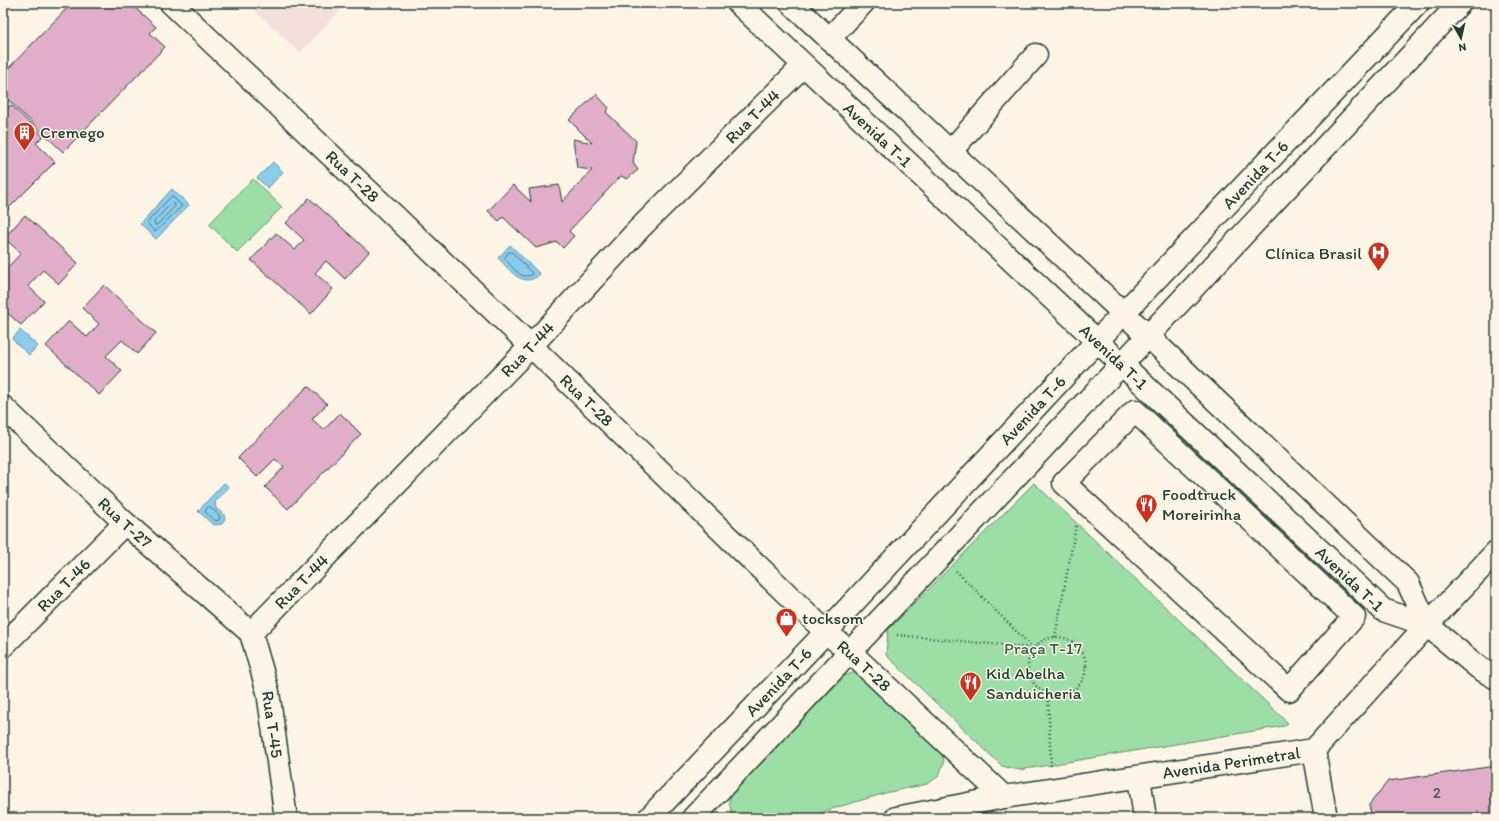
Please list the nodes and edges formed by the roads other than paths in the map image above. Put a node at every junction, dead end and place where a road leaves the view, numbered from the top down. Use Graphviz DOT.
graph roads {
  1 [pos="171,3"];
  2 [pos="738,3"];
  3 [pos="791,3"];
  4 [pos="863,3"];
  5 [pos="1418,3"];
  6 [pos="1460,3"];
  7 [pos="828,39"];
  8 [pos="1036,55"];
  9 [pos="803,66"];
  10 [pos="950,152"];
  11 [pos="1123,314"];
  12 [pos="1148,336"];
  13 [pos="1097,341"];
  14 [pos="531,346"];
  15 [pos="1121,365"];
  16 [pos="3,407"];
  17 [pos="1082,499"];
  18 [pos="125,523"];
  19 [pos="1496,552"];
  20 [pos="1427,625"];
  21 [pos="826,632"];
  22 [pos="251,633"];
  23 [pos="3,646"];
  24 [pos="850,652"];
  25 [pos="1496,678"];
  26 [pos="1314,750"];
  27 [pos="1139,777"];
  28 [pos="1004,797"];
  29 [pos="286,818"];
  30 [pos="649,818"];
  31 [pos="693,818"];
  32 [pos="896,818"];
  33 [pos="1145,818"];
  34 [pos="1326,818"];
  1 -- 14 [label="street, Rua T-28"];
  2 -- 9 [label="street, Avenida T-1"];
  3 -- 7 [label="street, Avenida T-1"];
  4 -- 7 [label="street"];
  5 -- 11 [label="street, Avenida T-6"];
  6 -- 12 [label="street, Avenida T-6"];
  7 -- 10 [label="street, Avenida T-1"];
  8 -- 10 [label="street"];
  9 -- 13 [label="street, Avenida T-1"];
  9 -- 14 [label="street, Rua T-44"];
  10 -- 11 [label="street, Avenida T-1"];
  11 -- 12 [label="street, Avenida T-1"];
  11 -- 13 [label="street, Avenida T-6"];
  12 -- 15 [label="street, Avenida T-6"];
  12 -- 20 [label="street, Avenida T-1"];
  13 -- 15 [label="street, Avenida T-1"];
  13 -- 21 [label="street, Avenida T-6"];
  14 -- 21 [label="street, Rua T-28"];
  14 -- 22 [label="street, Rua T-44"];
  15 -- 20 [label="street, Avenida T-1"];
  15 -- 24 [label="street, Avenida T-6"];
  16 -- 18 [label="street, Rua T-27"];
  17 -- 17 [label="street"];
  18 -- 22 [label="street, Rua T-27"];
  18 -- 23 [label="street, Rua T-46"];
  19 -- 20 [label="street, Avenida Perimetral"];
  20 -- 25 [label="street"];
  20 -- 26 [label="street, Avenida Perimetral"];
  21 -- 24 [label="street, Rua T-28"];
  21 -- 30 [label="street, Avenida T-6"];
  22 -- 29 [label="street, Rua T-45"];
  24 -- 28 [label="street, Rua T-28"];
  24 -- 31 [label="street, Avenida T-6"];
  26 -- 27 [label="street, Avenida Perimetral"];
  26 -- 34 [label="street"];
  27 -- 28 [label="street, Avenida Perimetral"];
  27 -- 33 [label="street"];
  28 -- 32 [label="street, Avenida Perimetral"];
}
